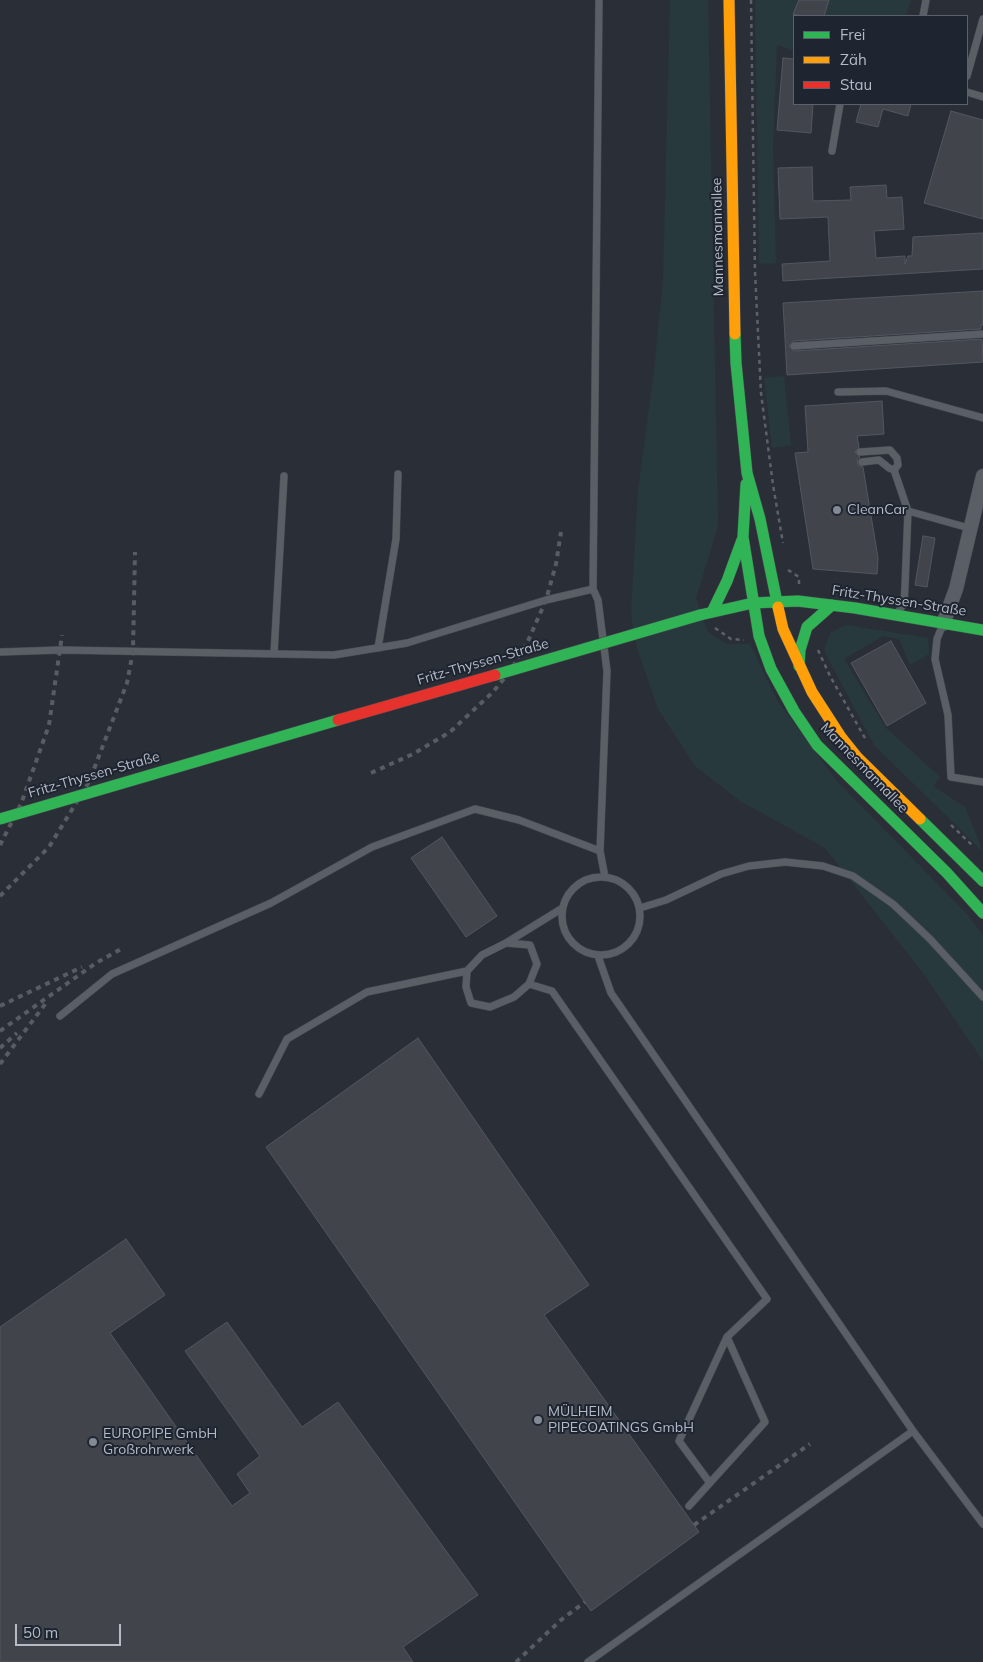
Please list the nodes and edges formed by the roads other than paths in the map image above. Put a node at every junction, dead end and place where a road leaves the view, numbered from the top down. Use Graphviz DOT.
graph roads {
  1 [pos="599,0"];
  2 [pos="729,0"];
  3 [pos="926,0"];
  4 [pos="923,15"];
  5 [pos="983,19"];
  6 [pos="968,72"];
  7 [pos="968,92"];
  8 [pos="983,97"];
  9 [pos="840,105"];
  10 [pos="832,151"];
  11 [pos="983,334"];
  12 [pos="794,346"];
  13 [pos="838,392"];
  14 [pos="983,418"];
  15 [pos="860,452"];
  16 [pos="862,462"];
  17 [pos="894,470"];
  18 [pos="748,473"];
  19 [pos="398,474"];
  20 [pos="284,476"];
  21 [pos="983,476"];
  22 [pos="979,503"];
  23 [pos="908,511"];
  24 [pos="969,528"];
  25 [pos="743,538"];
  26 [pos="593,590"];
  27 [pos="777,601"];
  28 [pos="753,603"];
  29 [pos="832,605"];
  30 [pos="712,612"];
  31 [pos="896,616"];
  32 [pos="943,624"];
  33 [pos="983,630"];
  34 [pos="378,648"];
  35 [pos="0,652"];
  36 [pos="274,654"];
  37 [pos="799,667"];
  38 [pos="983,782"];
  39 [pos="0,819"];
  40 [pos="600,851"];
  41 [pos="605,877"];
  42 [pos="983,881"];
  43 [pos="640,908"];
  44 [pos="561,909"];
  45 [pos="983,913"];
  46 [pos="506,943"];
  47 [pos="598,956"];
  48 [pos="467,971"];
  49 [pos="529,984"];
  50 [pos="983,998"];
  51 [pos="60,1016"];
  52 [pos="259,1094"];
  53 [pos="727,1337"];
  54 [pos="913,1432"];
  55 [pos="710,1483"];
  56 [pos="689,1506"];
  57 [pos="983,1524"];
  58 [pos="588,1662"];
  1 -- 26 [label="lane"];
  2 -- 18 [label="main road, Mannesmannallee"];
  3 -- 4 [label="lane"];
  5 -- 6 [label="lane"];
  7 -- 8 [label="lane"];
  9 -- 10 [label="lane"];
  11 -- 12 [label="lane"];
  13 -- 14 [label="lane"];
  15 -- 17 [label="lane"];
  16 -- 17 [label="lane"];
  17 -- 23 [label="lane"];
  18 -- 25 [label="main road, Mannesmannallee"];
  18 -- 27 [label="main road, Mannesmannallee"];
  19 -- 34 [label="lane"];
  20 -- 36 [label="lane"];
  21 -- 22 [label="street"];
  22 -- 24 [label="street"];
  23 -- 24 [label="lane"];
  23 -- 31 [label="lane"];
  24 -- 32 [label="street"];
  25 -- 28 [label="main road, Mannesmannallee"];
  25 -- 30 [label="main road"];
  26 -- 34 [label="lane"];
  26 -- 40 [label="lane"];
  27 -- 28 [label="main road, Fritz-Thyssen-Straße"];
  27 -- 29 [label="main road, Fritz-Thyssen-Straße"];
  27 -- 37 [label="main road, Mannesmannallee"];
  28 -- 30 [label="main road, Fritz-Thyssen-Straße"];
  28 -- 45 [label="main road, Mannesmannallee"];
  29 -- 31 [label="main road, Fritz-Thyssen-Straße"];
  29 -- 37 [label="main road"];
  30 -- 39 [label="main road, Fritz-Thyssen-Straße, bridge"];
  31 -- 32 [label="main road, Fritz-Thyssen-Straße"];
  32 -- 33 [label="main road, Fritz-Thyssen-Straße"];
  32 -- 38 [label="lane"];
  34 -- 36 [label="lane"];
  35 -- 36 [label="lane"];
  37 -- 42 [label="main road, Mannesmannallee"];
  40 -- 41 [label="lane"];
  40 -- 51 [label="lane"];
  41 -- 43 [label="lane"];
  41 -- 44 [label="lane"];
  43 -- 47 [label="lane"];
  43 -- 50 [label="lane"];
  44 -- 46 [label="lane"];
  44 -- 47 [label="lane"];
  46 -- 48 [label="lane"];
  46 -- 49 [label="lane"];
  47 -- 54 [label="lane"];
  48 -- 49 [label="lane"];
  48 -- 52 [label="lane"];
  49 -- 53 [label="lane"];
  53 -- 55 [label="lane"];
  53 -- 55 [label="lane"];
  54 -- 57 [label="lane"];
  54 -- 58 [label="lane"];
  55 -- 56 [label="lane"];
}
